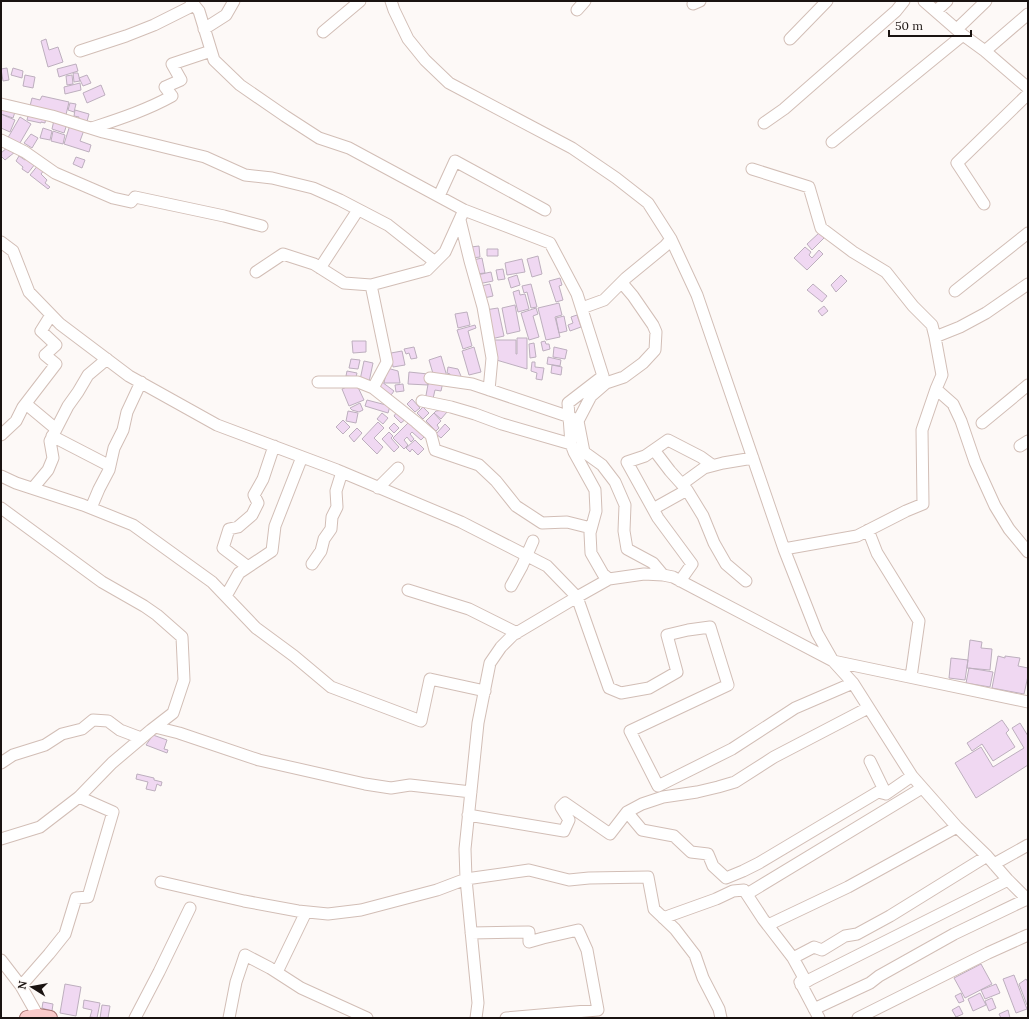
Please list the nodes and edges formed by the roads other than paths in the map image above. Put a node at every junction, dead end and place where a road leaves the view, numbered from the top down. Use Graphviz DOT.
graph roads {
  1 [pos="234,1"];
  2 [pos="360,1"];
  3 [pos="392,1"];
  4 [pos="827,1"];
  5 [pos="904,1"];
  6 [pos="924,1"];
  7 [pos="947,1"];
  8 [pos="986,1"];
  9 [pos="193,3"];
  10 [pos="936,11"];
  11 [pos="1028,14"];
  12 [pos="204,29"];
  13 [pos="323,32"];
  14 [pos="960,32"];
  15 [pos="790,40"];
  16 [pos="80,51"];
  17 [pos="211,51"];
  18 [pos="984,51"];
  19 [pos="1028,88"];
  20 [pos="1028,94"];
  21 [pos="1,104"];
  22 [pos="764,123"];
  23 [pos="92,128"];
  24 [pos="1,140"];
  25 [pos="832,142"];
  26 [pos="752,169"];
  27 [pos="439,196"];
  28 [pos="984,204"];
  29 [pos="358,210"];
  30 [pos="545,210"];
  31 [pos="462,215"];
  32 [pos="262,226"];
  33 [pos="1028,233"];
  34 [pos="671,239"];
  35 [pos="1,242"];
  36 [pos="435,262"];
  37 [pos="320,268"];
  38 [pos="256,272"];
  39 [pos="622,282"];
  40 [pos="1028,284"];
  41 [pos="371,285"];
  42 [pos="955,290"];
  43 [pos="582,308"];
  44 [pos="51,315"];
  45 [pos="935,337"];
  46 [pos="107,359"];
  47 [pos="430,378"];
  48 [pos="141,382"];
  49 [pos="318,382"];
  50 [pos="1028,385"];
  51 [pos="373,388"];
  52 [pos="936,389"];
  53 [pos="489,390"];
  54 [pos="422,401"];
  55 [pos="26,404"];
  56 [pos="574,419"];
  57 [pos="982,423"];
  58 [pos="54,432"];
  59 [pos="1,435"];
  60 [pos="571,444"];
  61 [pos="274,446"];
  62 [pos="654,450"];
  63 [pos="302,457"];
  64 [pos="753,458"];
  65 [pos="712,465"];
  66 [pos="110,466"];
  67 [pos="398,468"];
  68 [pos="342,472"];
  69 [pos="1,476"];
  70 [pos="684,487"];
  71 [pos="33,488"];
  72 [pos="378,488"];
  73 [pos="1,508"];
  74 [pos="91,508"];
  75 [pos="653,509"];
  76 [pos="591,528"];
  77 [pos="868,530"];
  78 [pos="533,541"];
  79 [pos="784,549"];
  80 [pos="1028,552"];
  81 [pos="526,556"];
  82 [pos="312,564"];
  83 [pos="248,567"];
  84 [pos="663,575"];
  85 [pos="609,580"];
  86 [pos="680,581"];
  87 [pos="746,581"];
  88 [pos="511,586"];
  89 [pos="408,590"];
  90 [pos="226,596"];
  91 [pos="577,597"];
  92 [pos="517,633"];
  93 [pos="834,661"];
  94 [pos="911,677"];
  95 [pos="853,683"];
  96 [pos="484,691"];
  97 [pos="1028,702"];
  98 [pos="868,708"];
  99 [pos="155,727"];
  100 [pos="141,738"];
  101 [pos="870,761"];
  102 [pos="1,763"];
  103 [pos="912,776"];
  104 [pos="922,788"];
  105 [pos="471,792"];
  106 [pos="886,794"];
  107 [pos="79,797"];
  108 [pos="627,812"];
  109 [pos="468,815"];
  110 [pos="956,827"];
  111 [pos="1,839"];
  112 [pos="1028,845"];
  113 [pos="991,860"];
  114 [pos="466,879"];
  115 [pos="1008,880"];
  116 [pos="161,882"];
  117 [pos="747,894"];
  118 [pos="1028,900"];
  119 [pos="190,908"];
  120 [pos="306,912"];
  121 [pos="664,918"];
  122 [pos="768,925"];
  123 [pos="472,933"];
  124 [pos="1028,935"];
  125 [pos="793,958"];
  126 [pos="1,960"];
  127 [pos="277,972"];
  128 [pos="801,985"];
  129 [pos="21,986"];
  130 [pos="817,1014"];
  131 [pos="38,1017"];
  132 [pos="540,1017"];
  133 [pos="135,1018"];
  134 [pos="229,1018"];
  135 [pos="367,1018"];
  136 [pos="476,1018"];
  137 [pos="506,1018"];
  138 [pos="721,1018"];
  139 [pos="858,1018"];
  1 -- 12 [label="street"];
  2 -- 13 [label="street"];
  3 -- 34 [label="street"];
  4 -- 15 [label="street"];
  5 -- 22 [label="street"];
  6 -- 10 [label="street"];
  7 -- 10 [label="street"];
  8 -- 14 [label="street"];
  9 -- 12 [label="street"];
  9 -- 16 [label="street"];
  10 -- 14 [label="street"];
  11 -- 18 [label="street"];
  12 -- 17 [label="street"];
  14 -- 18 [label="street"];
  14 -- 25 [label="street"];
  17 -- 23 [label="street"];
  17 -- 27 [label="street"];
  18 -- 19 [label="street"];
  20 -- 28 [label="street"];
  21 -- 23 [label="street"];
  23 -- 29 [label="street"];
  24 -- 32 [label="street"];
  26 -- 45 [label="street"];
  27 -- 30 [label="street"];
  27 -- 31 [label="street"];
  29 -- 36 [label="street"];
  29 -- 37 [label="street"];
  31 -- 36 [label="street"];
  31 -- 43 [label="street"];
  31 -- 53 [label="street"];
  33 -- 42 [label="street"];
  34 -- 39 [label="street"];
  34 -- 64 [label="street"];
  35 -- 44 [label="street"];
  36 -- 41 [label="street"];
  37 -- 38 [label="street"];
  37 -- 41 [label="street"];
  39 -- 43 [label="street"];
  39 -- 56 [label="street"];
  40 -- 45 [label="street"];
  41 -- 51 [label="street"];
  43 -- 56 [label="street"];
  44 -- 46 [label="street"];
  44 -- 55 [label="street"];
  45 -- 52 [label="street"];
  46 -- 48 [label="street"];
  46 -- 58 [label="street"];
  47 -- 53 [label="street"];
  48 -- 61 [label="street"];
  48 -- 66 [label="street"];
  49 -- 51 [label="street"];
  50 -- 57 [label="street"];
  51 -- 76 [label="street"];
  52 -- 77 [label="street"];
  52 -- 80 [label="street"];
  53 -- 56 [label="street"];
  54 -- 60 [label="street"];
  55 -- 58 [label="street"];
  55 -- 59 [label="street"];
  56 -- 60 [label="street"];
  56 -- 84 [label="street"];
  58 -- 66 [label="street"];
  58 -- 71 [label="street"];
  60 -- 76 [label="street"];
  61 -- 63 [label="street"];
  61 -- 83 [label="street"];
  62 -- 65 [label="street"];
  62 -- 70 [label="street"];
  62 -- 75 [label="street"];
  63 -- 68 [label="street"];
  63 -- 83 [label="street"];
  64 -- 65 [label="street"];
  64 -- 79 [label="street"];
  65 -- 70 [label="street"];
  66 -- 74 [label="street"];
  67 -- 72 [label="street"];
  68 -- 72 [label="street"];
  68 -- 82 [label="street"];
  69 -- 71 [label="street"];
  70 -- 75 [label="street"];
  70 -- 87 [label="street"];
  71 -- 74 [label="street"];
  72 -- 81 [label="street"];
  73 -- 99 [label="street"];
  74 -- 90 [label="street"];
  75 -- 86 [label="street"];
  76 -- 85 [label="street"];
  77 -- 79 [label="street"];
  77 -- 94 [label="street"];
  78 -- 81 [label="street"];
  79 -- 93 [label="street"];
  81 -- 88 [label="street"];
  81 -- 91 [label="street"];
  83 -- 90 [label="street"];
  84 -- 85 [label="street"];
  84 -- 86 [label="street"];
  85 -- 91 [label="street"];
  86 -- 93 [label="street"];
  89 -- 92 [label="street"];
  90 -- 96 [label="street"];
  91 -- 92 [label="street"];
  91 -- 95 [label="street"];
  92 -- 96 [label="street"];
  93 -- 94 [label="street"];
  93 -- 95 [label="street"];
  94 -- 97 [label="street"];
  95 -- 98 [label="street"];
  96 -- 105 [label="street"];
  98 -- 103 [label="street"];
  98 -- 108 [label="street"];
  99 -- 100 [label="street"];
  99 -- 105 [label="street"];
  100 -- 102 [label="street"];
  100 -- 107 [label="street"];
  101 -- 106 [label="street"];
  103 -- 104 [label="street"];
  103 -- 106 [label="street"];
  104 -- 110 [label="street"];
  104 -- 117 [label="street"];
  105 -- 109 [label="street"];
  106 -- 108 [label="street"];
  107 -- 111 [label="street"];
  107 -- 129 [label="street"];
  108 -- 109 [label="street"];
  109 -- 114 [label="street"];
  110 -- 113 [label="street"];
  110 -- 122 [label="street"];
  112 -- 113 [label="street"];
  113 -- 115 [label="street"];
  113 -- 125 [label="street"];
  114 -- 120 [label="street"];
  114 -- 121 [label="street"];
  114 -- 123 [label="street"];
  115 -- 118 [label="street"];
  115 -- 128 [label="street"];
  116 -- 120 [label="street"];
  117 -- 121 [label="street"];
  117 -- 122 [label="street"];
  118 -- 130 [label="street"];
  119 -- 133 [label="street"];
  120 -- 127 [label="street"];
  121 -- 138 [label="street"];
  122 -- 125 [label="street"];
  123 -- 132 [label="street"];
  123 -- 136 [label="street"];
  124 -- 139 [label="street"];
  125 -- 128 [label="street"];
  126 -- 129 [label="street"];
  127 -- 134 [label="street"];
  127 -- 135 [label="street"];
  128 -- 130 [label="street"];
  129 -- 131 [label="street"];
  132 -- 137 [label="street"];
}
